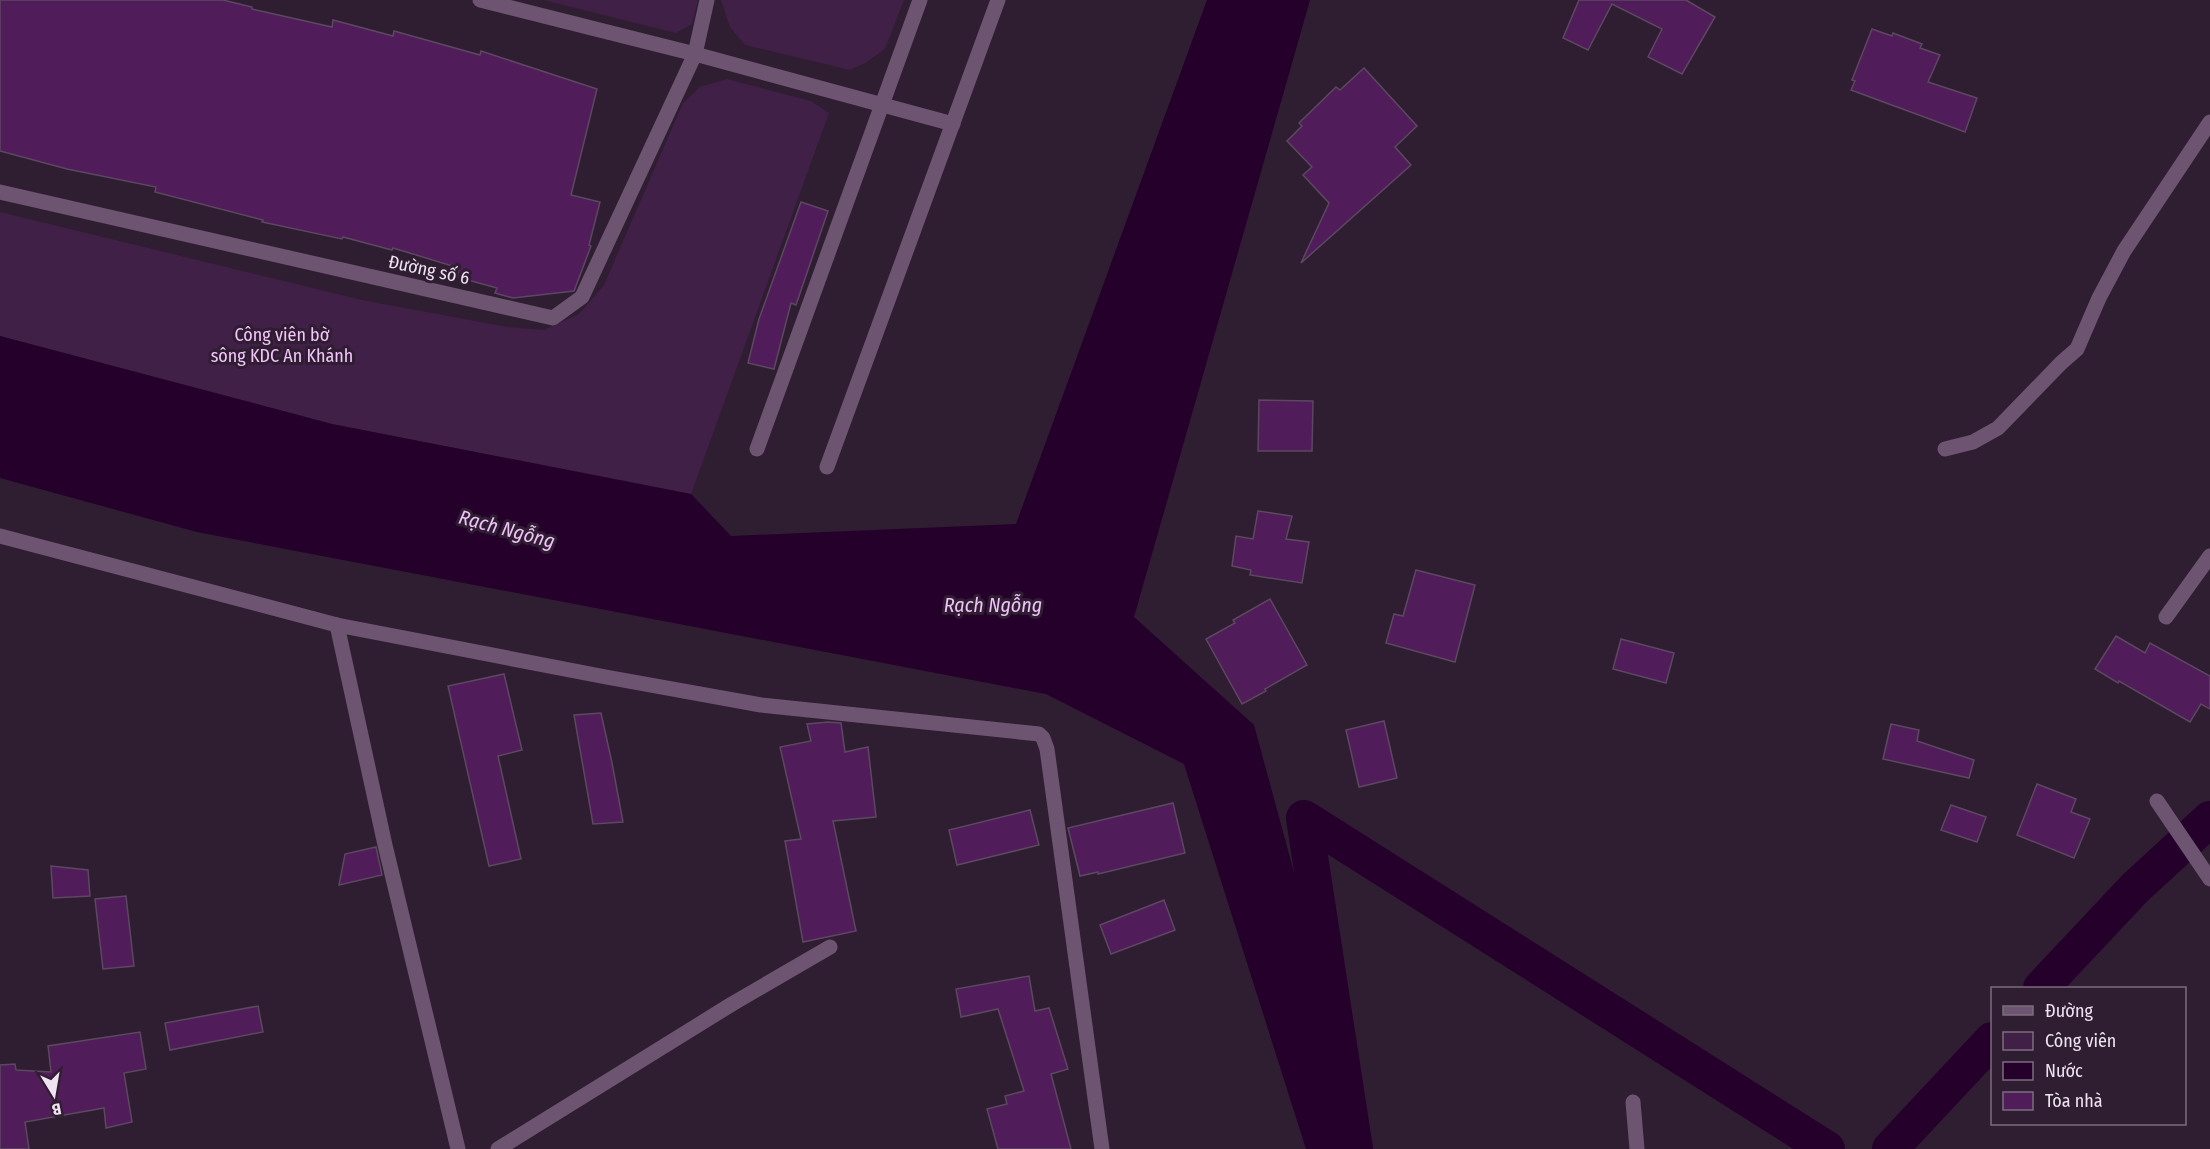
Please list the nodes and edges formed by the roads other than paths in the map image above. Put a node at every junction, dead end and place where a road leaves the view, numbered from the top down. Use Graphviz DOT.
graph roads {
  1 [pos="480,0"];
  2 [pos="707,0"];
  3 [pos="920,0"];
  4 [pos="998,0"];
  5 [pos="695,54"];
  6 [pos="882,104"];
  7 [pos="2210,122"];
  8 [pos="953,124"];
  9 [pos="0,192"];
  10 [pos="757,449"];
  11 [pos="1945,450"];
  12 [pos="827,467"];
  13 [pos="0,536"];
  14 [pos="2210,556"];
  15 [pos="2166,617"];
  16 [pos="337,626"];
  17 [pos="2157,801"];
  18 [pos="2210,879"];
  19 [pos="830,947"];
  20 [pos="1633,1102"];
  21 [pos="458,1149"];
  22 [pos="498,1149"];
  23 [pos="1102,1149"];
  24 [pos="1637,1149"];
  1 -- 5 [label="street"];
  2 -- 5 [label="street, Đường số 6"];
  3 -- 6 [label="street"];
  4 -- 8 [label="street"];
  5 -- 6 [label="street"];
  5 -- 9 [label="street, Đường số 6"];
  6 -- 8 [label="street"];
  6 -- 10 [label="street"];
  7 -- 11 [label="street"];
  8 -- 12 [label="street"];
  13 -- 16 [label="street"];
  14 -- 15 [label="street"];
  16 -- 21 [label="street"];
  16 -- 23 [label="street"];
  17 -- 18 [label="street"];
  19 -- 22 [label="street"];
  20 -- 24 [label="street"];
}
